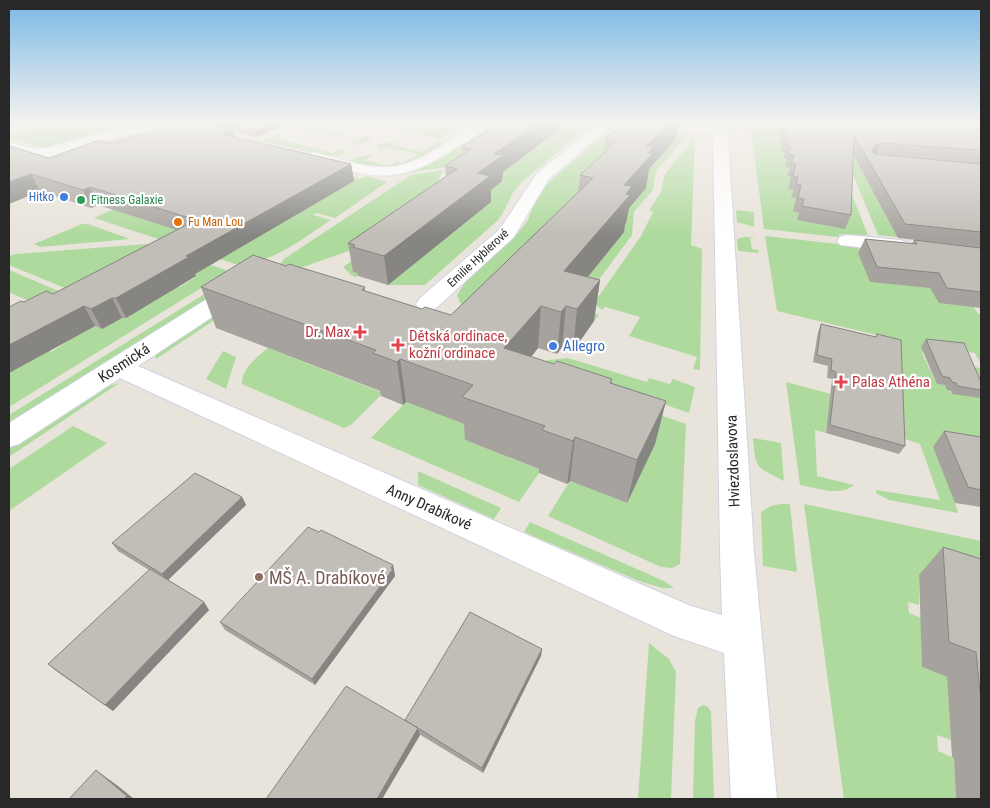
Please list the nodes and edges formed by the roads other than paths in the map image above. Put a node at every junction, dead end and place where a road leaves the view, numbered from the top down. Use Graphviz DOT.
graph roads {
  1 [pos="328,161"];
  2 [pos="421,161"];
  3 [pos="561,161"];
  4 [pos="721,161"];
  5 [pos="847,241"];
  6 [pos="914,248"];
  7 [pos="240,289"];
  8 [pos="427,304"];
  9 [pos="118,367"];
  10 [pos="9,436"];
  11 [pos="742,640"];
  12 [pos="754,799"];
  1 -- 2 [label="street"];
  3 -- 8 [label="street, Emilie Hyblerové"];
  4 -- 11 [label="street, Hviezdoslavova"];
  5 -- 6 [label="street"];
  7 -- 9 [label="street, Kosmická"];
  9 -- 10 [label="street, Kosmická"];
  9 -- 11 [label="street, Anny Drabíkové"];
  11 -- 12 [label="street, Hviezdoslavova"];
}
